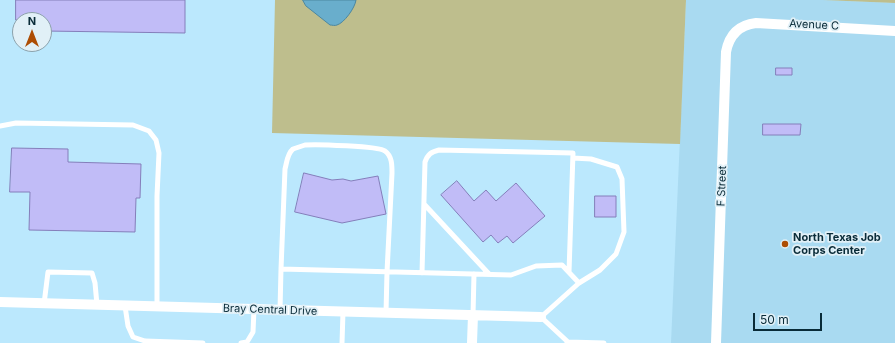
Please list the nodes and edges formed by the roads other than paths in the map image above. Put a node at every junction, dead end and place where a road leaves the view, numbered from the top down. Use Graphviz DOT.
graph roads {
  1 [pos="895,31"];
  2 [pos="735,32"];
  3 [pos="0,126"];
  4 [pos="573,158"];
  5 [pos="424,204"];
  6 [pos="281,269"];
  7 [pos="386,272"];
  8 [pos="569,272"];
  9 [pos="422,273"];
  10 [pos="474,274"];
  11 [pos="489,274"];
  12 [pos="579,283"];
  13 [pos="0,302"];
  14 [pos="44,304"];
  15 [pos="97,305"];
  16 [pos="125,306"];
  17 [pos="157,306"];
  18 [pos="254,309"];
  19 [pos="280,310"];
  20 [pos="343,312"];
  21 [pos="386,313"];
  22 [pos="473,315"];
  23 [pos="541,317"];
  24 [pos="567,342"];
  25 [pos="203,343"];
  26 [pos="241,343"];
  27 [pos="247,343"];
  28 [pos="342,343"];
  29 [pos="472,343"];
  30 [pos="604,343"];
  31 [pos="716,343"];
  1 -- 2 [label="street, Avenue C"];
  2 -- 31 [label="street, F Street"];
  3 -- 17 [label="lane"];
  4 -- 5 [label="lane"];
  4 -- 8 [label="lane"];
  4 -- 12 [label="lane"];
  5 -- 9 [label="lane"];
  5 -- 11 [label="lane"];
  6 -- 7 [label="lane"];
  6 -- 7 [label="lane"];
  6 -- 19 [label="lane"];
  7 -- 9 [label="lane"];
  7 -- 21 [label="lane"];
  8 -- 11 [label="lane"];
  8 -- 12 [label="lane"];
  9 -- 10 [label="lane"];
  10 -- 11 [label="lane"];
  10 -- 22 [label="lane"];
  12 -- 23 [label="lane"];
  13 -- 14 [label="street, Bray Central Drive"];
  14 -- 15 [label="street, Bray Central Drive"];
  14 -- 15 [label="lane"];
  15 -- 16 [label="street, Bray Central Drive"];
  16 -- 17 [label="street, Bray Central Drive"];
  16 -- 25 [label="lane"];
  17 -- 18 [label="street, Bray Central Drive"];
  18 -- 19 [label="street, Bray Central Drive"];
  18 -- 27 [label="lane"];
  19 -- 20 [label="street, Bray Central Drive"];
  20 -- 21 [label="street, Bray Central Drive"];
  20 -- 28 [label="lane"];
  21 -- 22 [label="street, Bray Central Drive"];
  22 -- 23 [label="street, Bray Central Drive"];
  22 -- 29 [label="street"];
  23 -- 24 [label="lane"];
  24 -- 30 [label="lane"];
  26 -- 27 [label="lane"];
}
